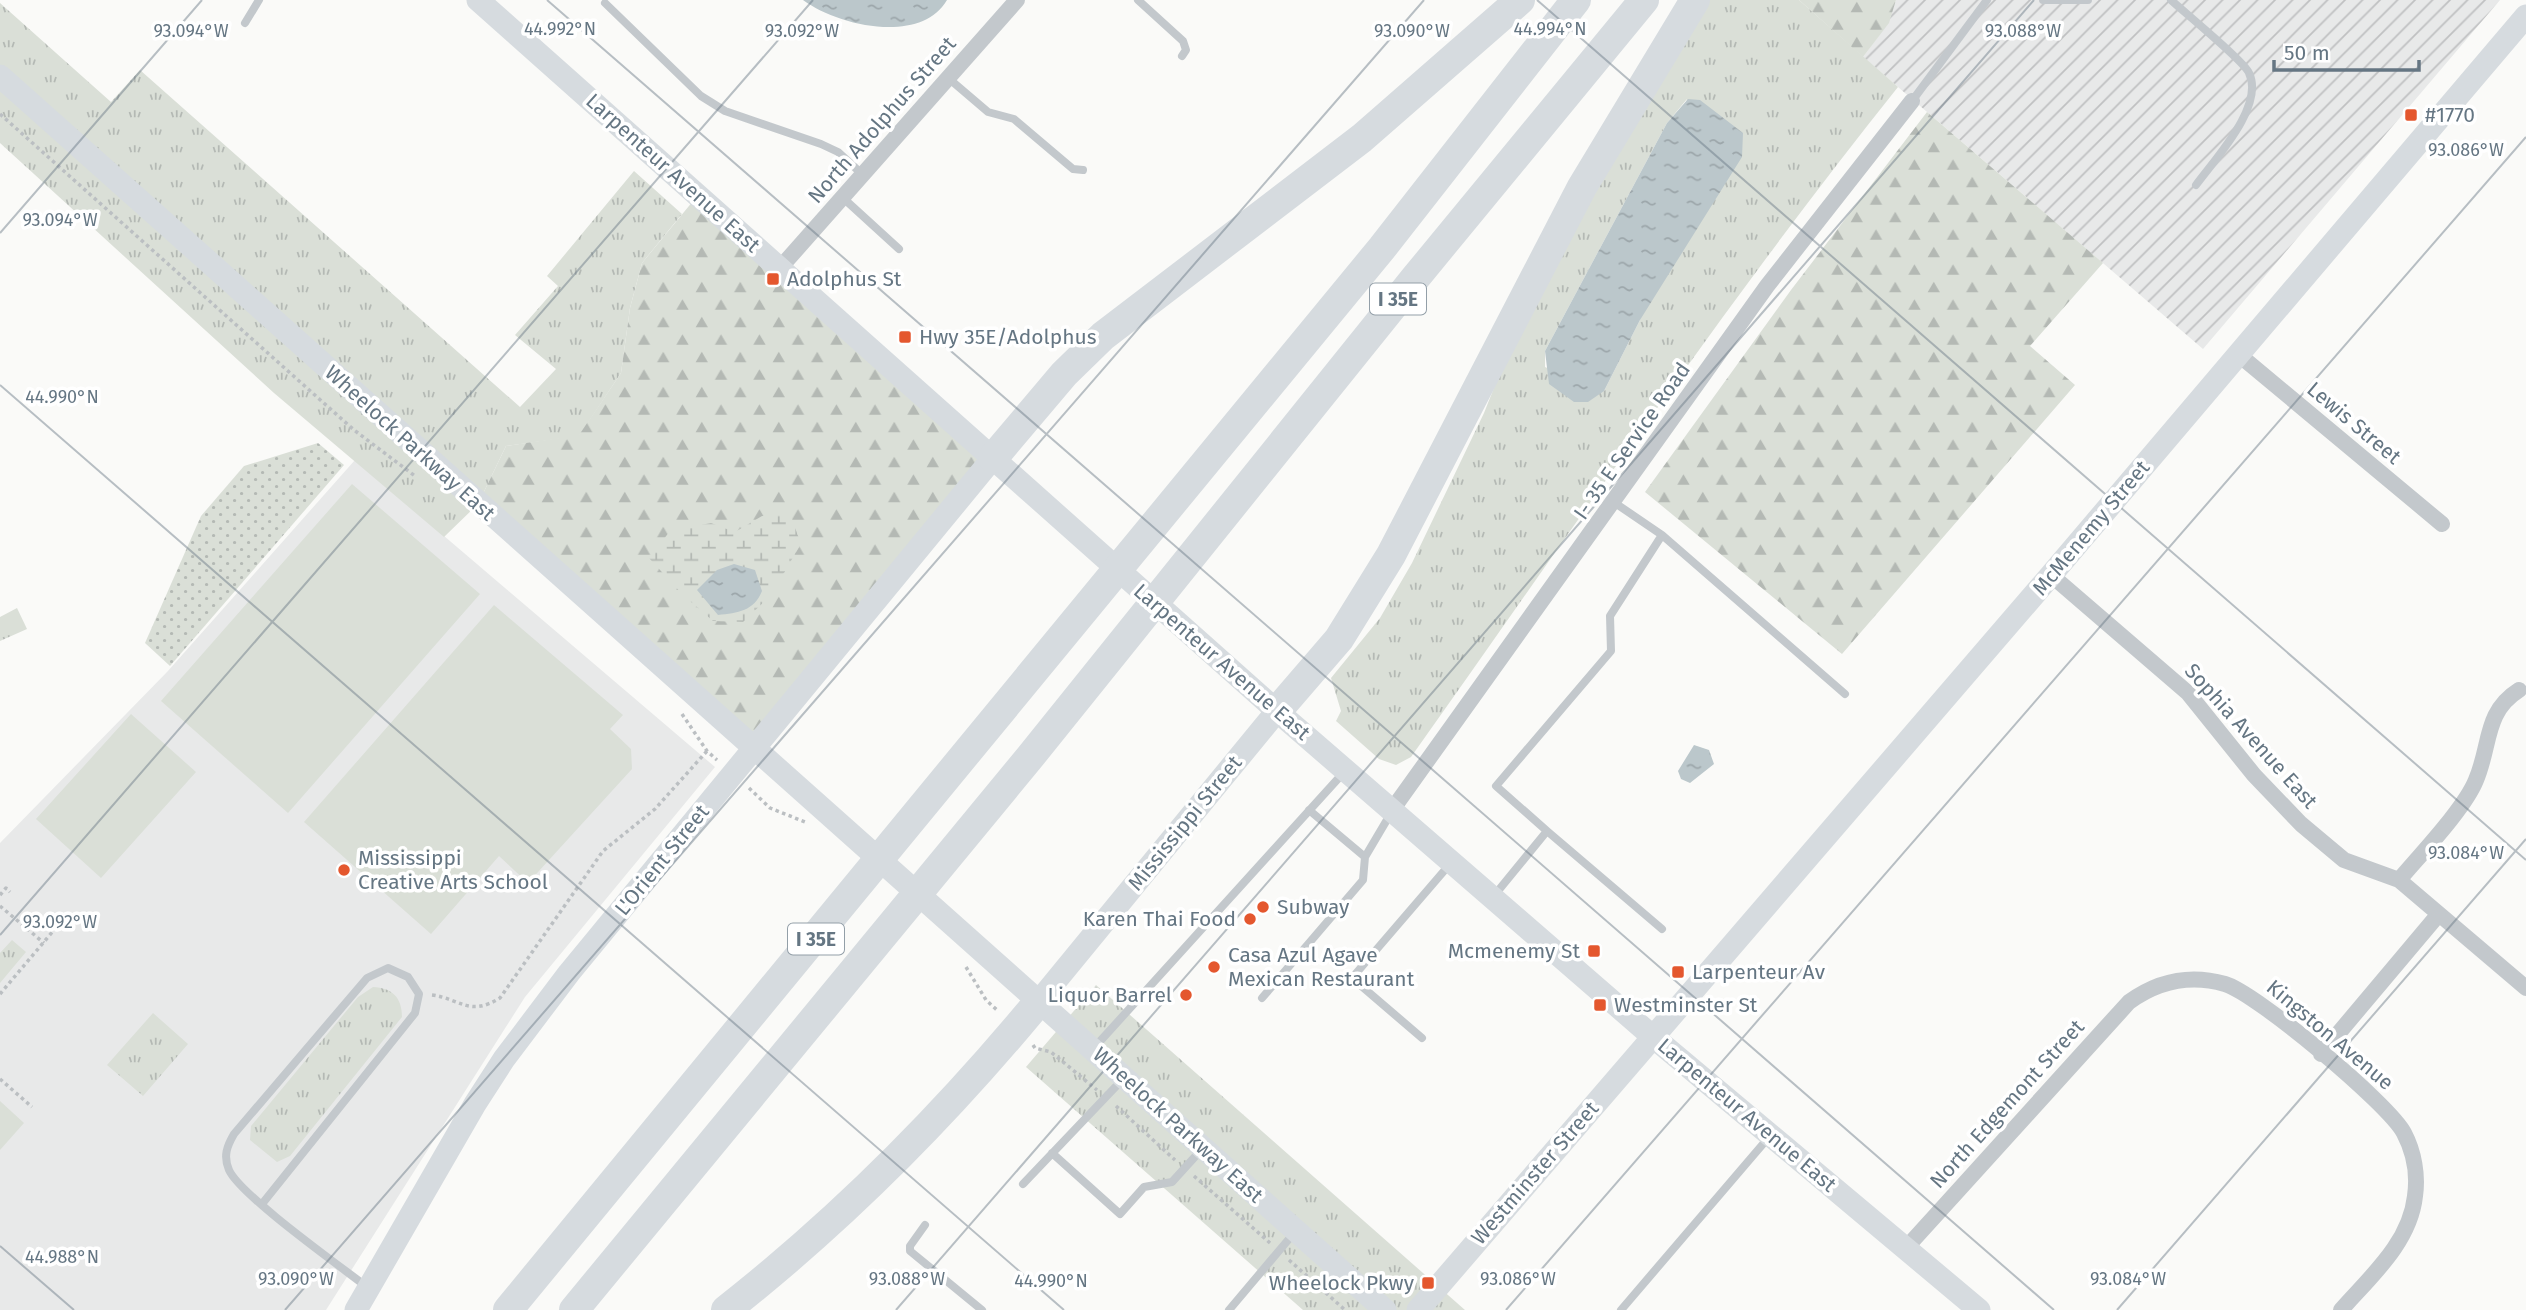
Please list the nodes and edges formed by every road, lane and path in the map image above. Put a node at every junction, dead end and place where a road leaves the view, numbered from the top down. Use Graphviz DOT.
graph roads {
  1 [pos="259,0"];
  2 [pos="478,0"];
  3 [pos="1017,0"];
  4 [pos="1138,0"];
  5 [pos="1520,0"];
  6 [pos="1576,0"];
  7 [pos="1644,0"];
  8 [pos="1695,0"];
  9 [pos="1987,0"];
  10 [pos="2043,0"];
  11 [pos="2088,0"];
  12 [pos="2171,0"];
  13 [pos="606,3"];
  14 [pos="2526,16"];
  15 [pos="245,23"];
  16 [pos="1182,56"];
  17 [pos="0,76"];
  18 [pos="947,77"];
  19 [pos="1912,101"];
  20 [pos="0,114"];
  21 [pos="1083,170"];
  22 [pos="862,174"];
  23 [pos="2196,185"];
  24 [pos="842,197"];
  25 [pos="899,249"];
  26 [pos="780,268"];
  27 [pos="2238,354"];
  28 [pos="993,458"];
  29 [pos="424,483"];
  30 [pos="1615,503"];
  31 [pos="2442,524"];
  32 [pos="1662,536"];
  33 [pos="2051,575"];
  34 [pos="2519,690"];
  35 [pos="1845,694"];
  36 [pos="1277,711"];
  37 [pos="681,712"];
  38 [pos="753,748"];
  39 [pos="1345,770"];
  40 [pos="755,794"];
  41 [pos="1309,810"];
  42 [pos="1392,810"];
  43 [pos="820,817"];
  44 [pos="1547,831"];
  45 [pos="1365,857"];
  46 [pos="1452,861"];
  47 [pos="2399,880"];
  48 [pos="10,891"];
  49 [pos="0,895"];
  50 [pos="1493,897"];
  51 [pos="0,906"];
  52 [pos="2438,915"];
  53 [pos="51,927"];
  54 [pos="1662,929"];
  55 [pos="44,943"];
  56 [pos="967,947"];
  57 [pos="2526,988"];
  58 [pos="2144,991"];
  59 [pos="0,994"];
  60 [pos="419,994"];
  61 [pos="1262,998"];
  62 [pos="1040,1000"];
  63 [pos="997,1010"];
  64 [pos="1652,1036"];
  65 [pos="1422,1038"];
  66 [pos="1031,1039"];
  67 [pos="1093,1048"];
  68 [pos="2321,1054"];
  69 [pos="1125,1077"];
  70 [pos="0,1079"];
  71 [pos="1106,1097"];
  72 [pos="32,1107"];
  73 [pos="1771,1135"];
  74 [pos="1203,1147"];
  75 [pos="1052,1153"];
  76 [pos="1185,1168"];
  77 [pos="1023,1184"];
  78 [pos="262,1204"];
  79 [pos="925,1225"];
  80 [pos="1296,1230"];
  81 [pos="1906,1248"];
  82 [pos="1278,1250"];
  83 [pos="367,1300"];
  84 [pos="356,1310"];
  85 [pos="508,1310"];
  86 [pos="574,1310"];
  87 [pos="726,1310"];
  88 [pos="982,1310"];
  89 [pos="1229,1310"];
  90 [pos="1345,1310"];
  91 [pos="1385,1310"];
  92 [pos="1418,1310"];
  93 [pos="1621,1310"];
  94 [pos="1979,1310"];
  95 [pos="2341,1310"];
  1 -- 15 [label="lane"];
  2 -- 26 [label="street, Larpenteur Avenue East"];
  3 -- 18 [label="street, North Adolphus Street"];
  4 -- 16 [label="lane"];
  5 -- 28 [label="highway"];
  6 -- 85 [label="highway, I 35E"];
  7 -- 86 [label="highway, I 35E"];
  8 -- 36 [label="highway"];
  9 -- 19 [label="lane"];
  10 -- 11 [label="lane"];
  12 -- 23 [label="lane"];
  13 -- 22 [label="lane"];
  14 -- 27 [label="street, McMenemy Street"];
  17 -- 38 [label="street, Wheelock Parkway East"];
  18 -- 21 [label="lane"];
  18 -- 22 [label="street, North Adolphus Street"];
  19 -- 30 [label="street, I- 35 E Service Road"];
  20 -- 29 [label="path"];
  22 -- 24 [label="street, North Adolphus Street"];
  24 -- 25 [label="lane"];
  24 -- 26 [label="street, North Adolphus Street"];
  26 -- 28 [label="street, Larpenteur Avenue East"];
  27 -- 31 [label="street, Lewis Street"];
  27 -- 33 [label="street, McMenemy Street"];
  28 -- 36 [label="street, Larpenteur Avenue East"];
  28 -- 38 [label="street, L'Orient Street"];
  30 -- 32 [label="lane"];
  30 -- 42 [label="street, I- 35 E Service Road"];
  32 -- 35 [label="lane"];
  32 -- 44 [label="lane"];
  33 -- 47 [label="street, Sophia Avenue East"];
  33 -- 64 [label="street, McMenemy Street"];
  34 -- 47 [label="street"];
  36 -- 39 [label="street, Larpenteur Avenue East"];
  36 -- 62 [label="street, Mississippi Street"];
  37 -- 60 [label="path"];
  38 -- 43 [label="street, Wheelock Parkway East"];
  38 -- 83 [label="street, L'Orient Street"];
  39 -- 41 [label="lane"];
  39 -- 42 [label="street, Larpenteur Avenue East"];
  40 -- 43 [label="path"];
  41 -- 45 [label="lane"];
  41 -- 67 [label="lane"];
  42 -- 45 [label="lane"];
  42 -- 46 [label="street, Larpenteur Avenue East"];
  43 -- 56 [label="street, Wheelock Parkway East"];
  44 -- 50 [label="lane"];
  44 -- 54 [label="lane"];
  45 -- 61 [label="lane"];
  46 -- 50 [label="street, Larpenteur Avenue East"];
  46 -- 65 [label="lane"];
  47 -- 52 [label="street, Sophia Avenue East"];
  48 -- 49 [label="path"];
  50 -- 64 [label="street, Larpenteur Avenue East"];
  51 -- 55 [label="path"];
  52 -- 57 [label="street, Sophia Avenue East"];
  52 -- 68 [label="street"];
  53 -- 55 [label="path"];
  55 -- 59 [label="path"];
  56 -- 62 [label="street, Wheelock Parkway East"];
  56 -- 63 [label="path"];
  58 -- 68 [label="street, Kingston Avenue"];
  58 -- 81 [label="street, North Edgemont Street"];
  60 -- 78 [label="lane"];
  60 -- 78 [label="lane"];
  62 -- 67 [label="street, Wheelock Parkway East"];
  62 -- 87 [label="highway"];
  64 -- 73 [label="street, Larpenteur Avenue East"];
  64 -- 92 [label="street, Westminster Street"];
  66 -- 71 [label="path"];
  67 -- 69 [label="street, Wheelock Parkway East"];
  68 -- 95 [label="street, Kingston Avenue"];
  69 -- 71 [label="lane"];
  69 -- 74 [label="street, Wheelock Parkway East"];
  70 -- 72 [label="path"];
  71 -- 75 [label="lane"];
  71 -- 76 [label="path"];
  73 -- 81 [label="street, Larpenteur Avenue East"];
  73 -- 93 [label="lane"];
  74 -- 76 [label="lane"];
  74 -- 80 [label="street, Wheelock Parkway East"];
  75 -- 76 [label="lane"];
  75 -- 77 [label="lane"];
  76 -- 82 [label="path"];
  78 -- 83 [label="lane"];
  79 -- 88 [label="lane"];
  80 -- 82 [label="lane"];
  80 -- 91 [label="street, Wheelock Parkway East"];
  81 -- 94 [label="street, Larpenteur Avenue East"];
  82 -- 89 [label="lane"];
  82 -- 90 [label="path"];
  83 -- 84 [label="street, L'Orient Street"];
}
